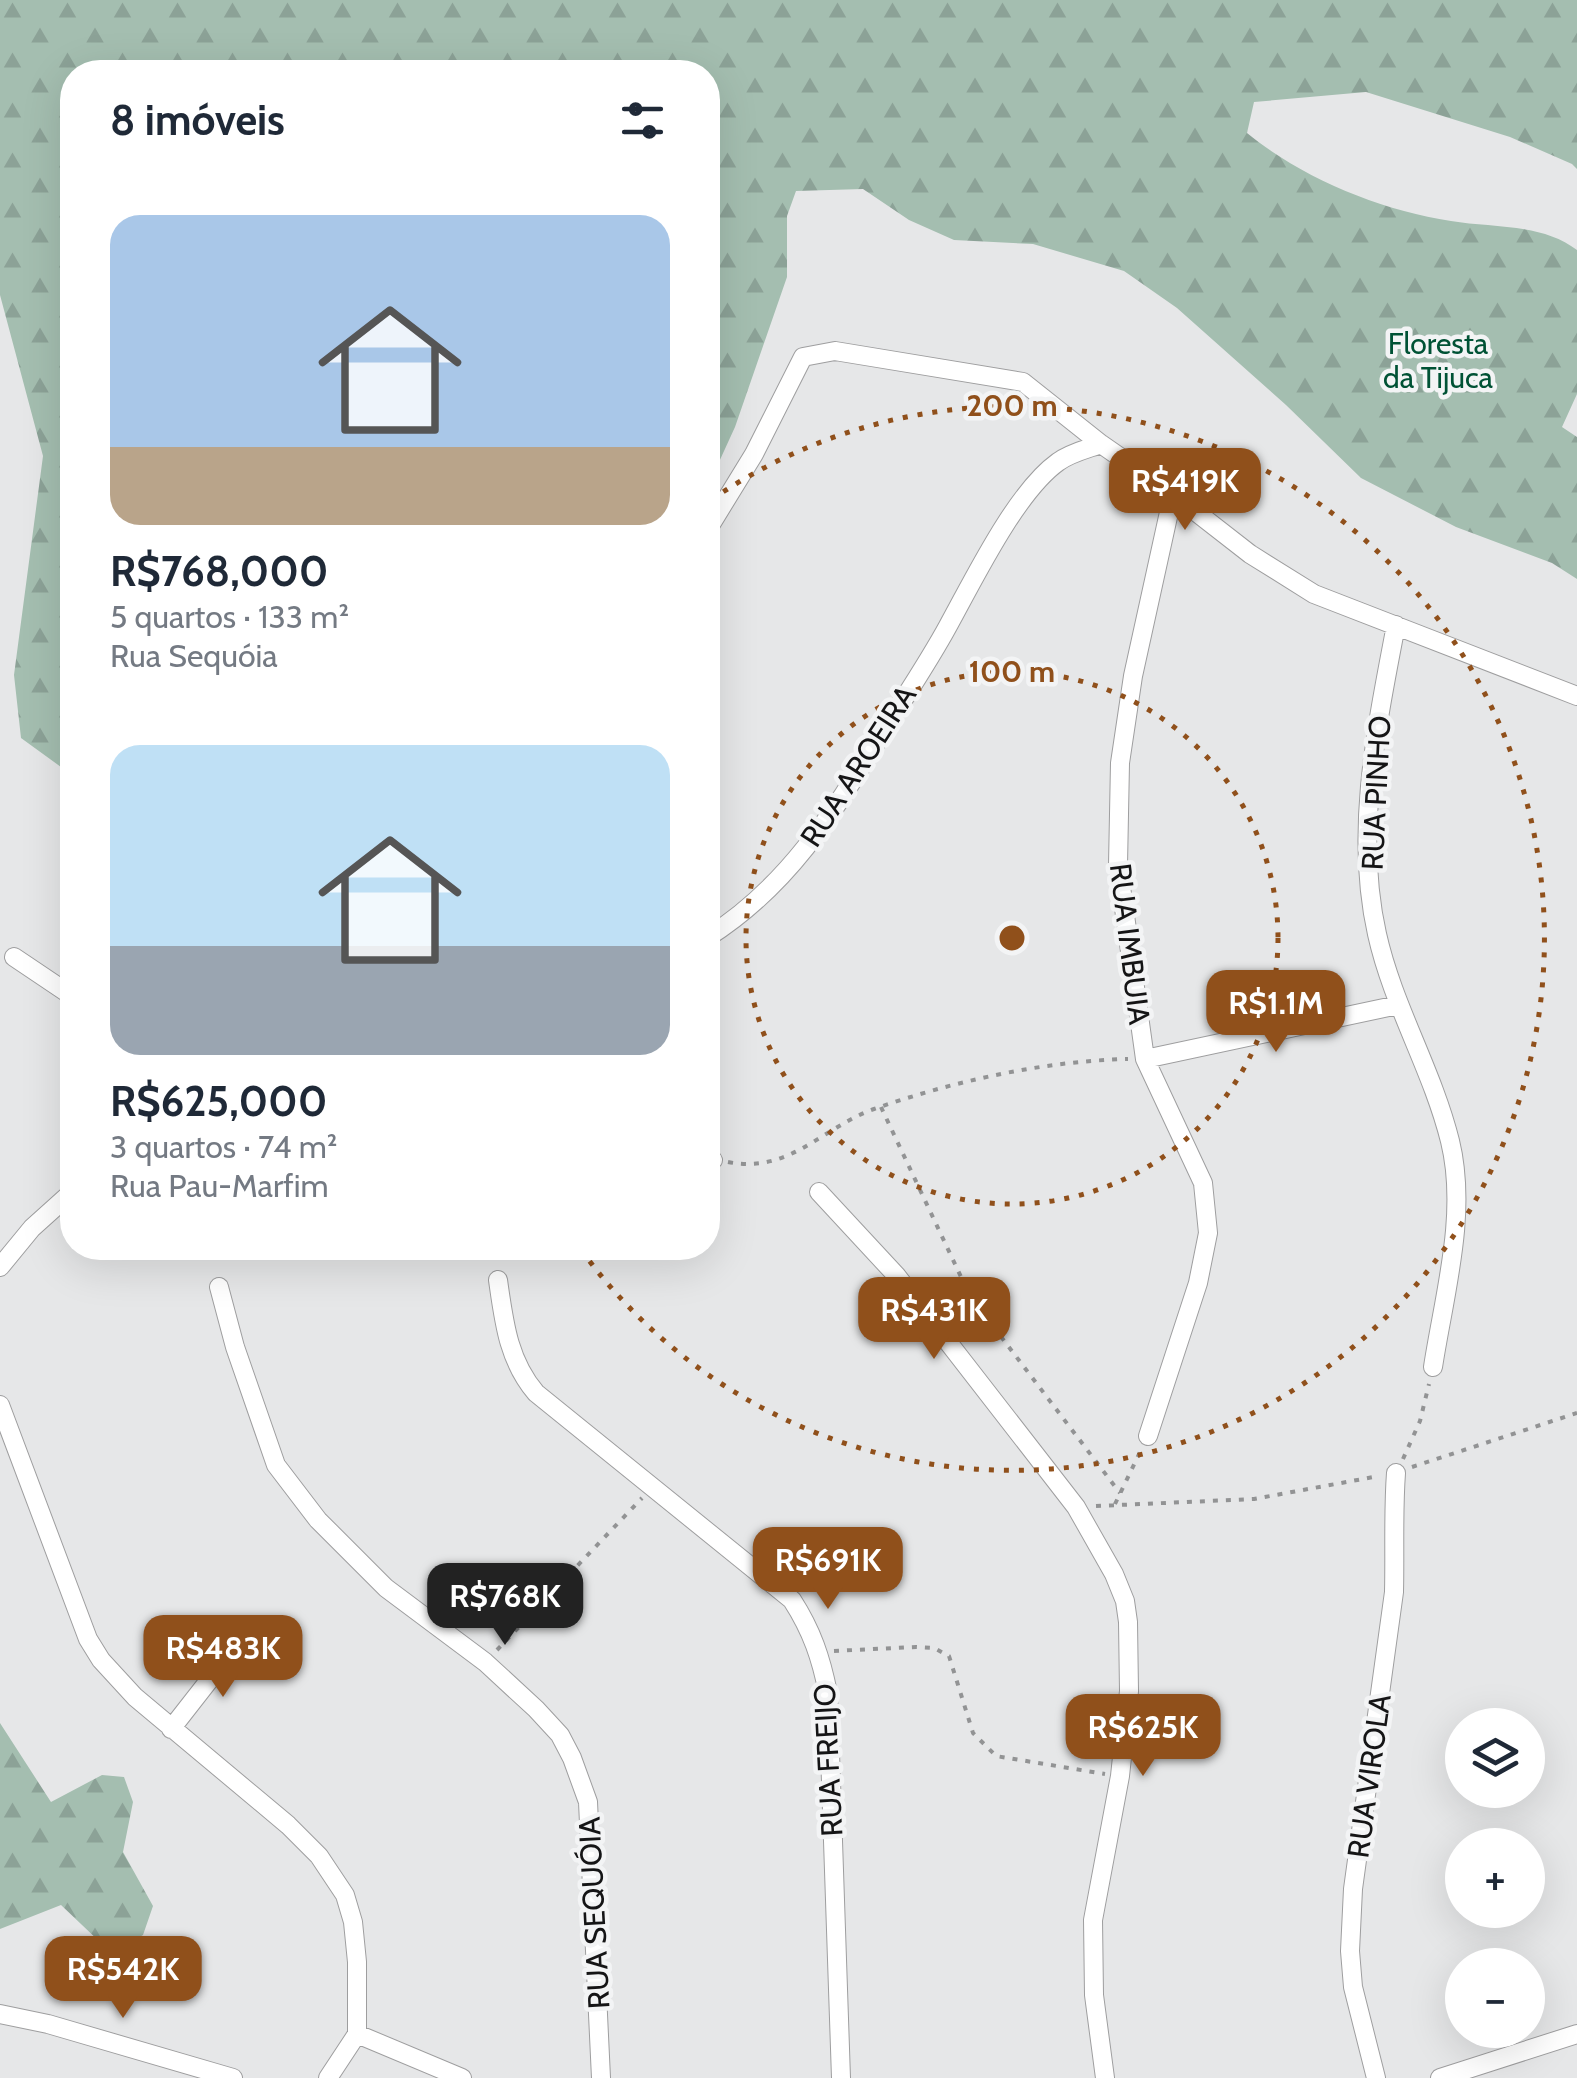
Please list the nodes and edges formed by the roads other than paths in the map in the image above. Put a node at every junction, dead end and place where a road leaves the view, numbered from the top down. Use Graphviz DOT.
graph roads {
  1 [pos="1100,444"];
  2 [pos="1172,494"];
  3 [pos="720,509"];
  4 [pos="1396,625"];
  5 [pos="1577,696"];
  6 [pos="720,929"];
  7 [pos="14,956"];
  8 [pos="60,988"];
  9 [pos="1398,1005"];
  10 [pos="1146,1059"];
  11 [pos="819,1192"];
  12 [pos="60,1203"];
  13 [pos="0,1267"];
  14 [pos="498,1280"];
  15 [pos="218,1287"];
  16 [pos="1433,1367"];
  17 [pos="0,1405"];
  18 [pos="1148,1436"];
  19 [pos="1396,1473"];
  20 [pos="239,1642"];
  21 [pos="170,1729"];
  22 [pos="0,2014"];
  23 [pos="357,2034"];
  24 [pos="1577,2034"];
  25 [pos="234,2078"];
  26 [pos="328,2078"];
  27 [pos="462,2078"];
  28 [pos="601,2078"];
  29 [pos="841,2078"];
  30 [pos="1105,2078"];
  31 [pos="1376,2078"];
  32 [pos="1440,2078"];
  1 -- 2 [label="street"];
  1 -- 3 [label="street"];
  1 -- 6 [label="street, RUA AROEIRA"];
  2 -- 4 [label="street"];
  2 -- 10 [label="street, RUA IMBUIA"];
  4 -- 5 [label="street"];
  4 -- 9 [label="street, RUA PINHO"];
  7 -- 8 [label="street"];
  9 -- 10 [label="street"];
  9 -- 16 [label="street, RUA PINHO"];
  10 -- 18 [label="street, RUA IMBUIA"];
  11 -- 30 [label="street"];
  12 -- 13 [label="street"];
  14 -- 29 [label="street, RUA FREIJO"];
  15 -- 28 [label="street, RUA SEQUÓIA"];
  17 -- 21 [label="street"];
  19 -- 31 [label="street, RUA VIROLA"];
  20 -- 21 [label="street"];
  21 -- 23 [label="street"];
  22 -- 25 [label="street"];
  23 -- 26 [label="street"];
  23 -- 27 [label="street"];
  24 -- 32 [label="street"];
}
